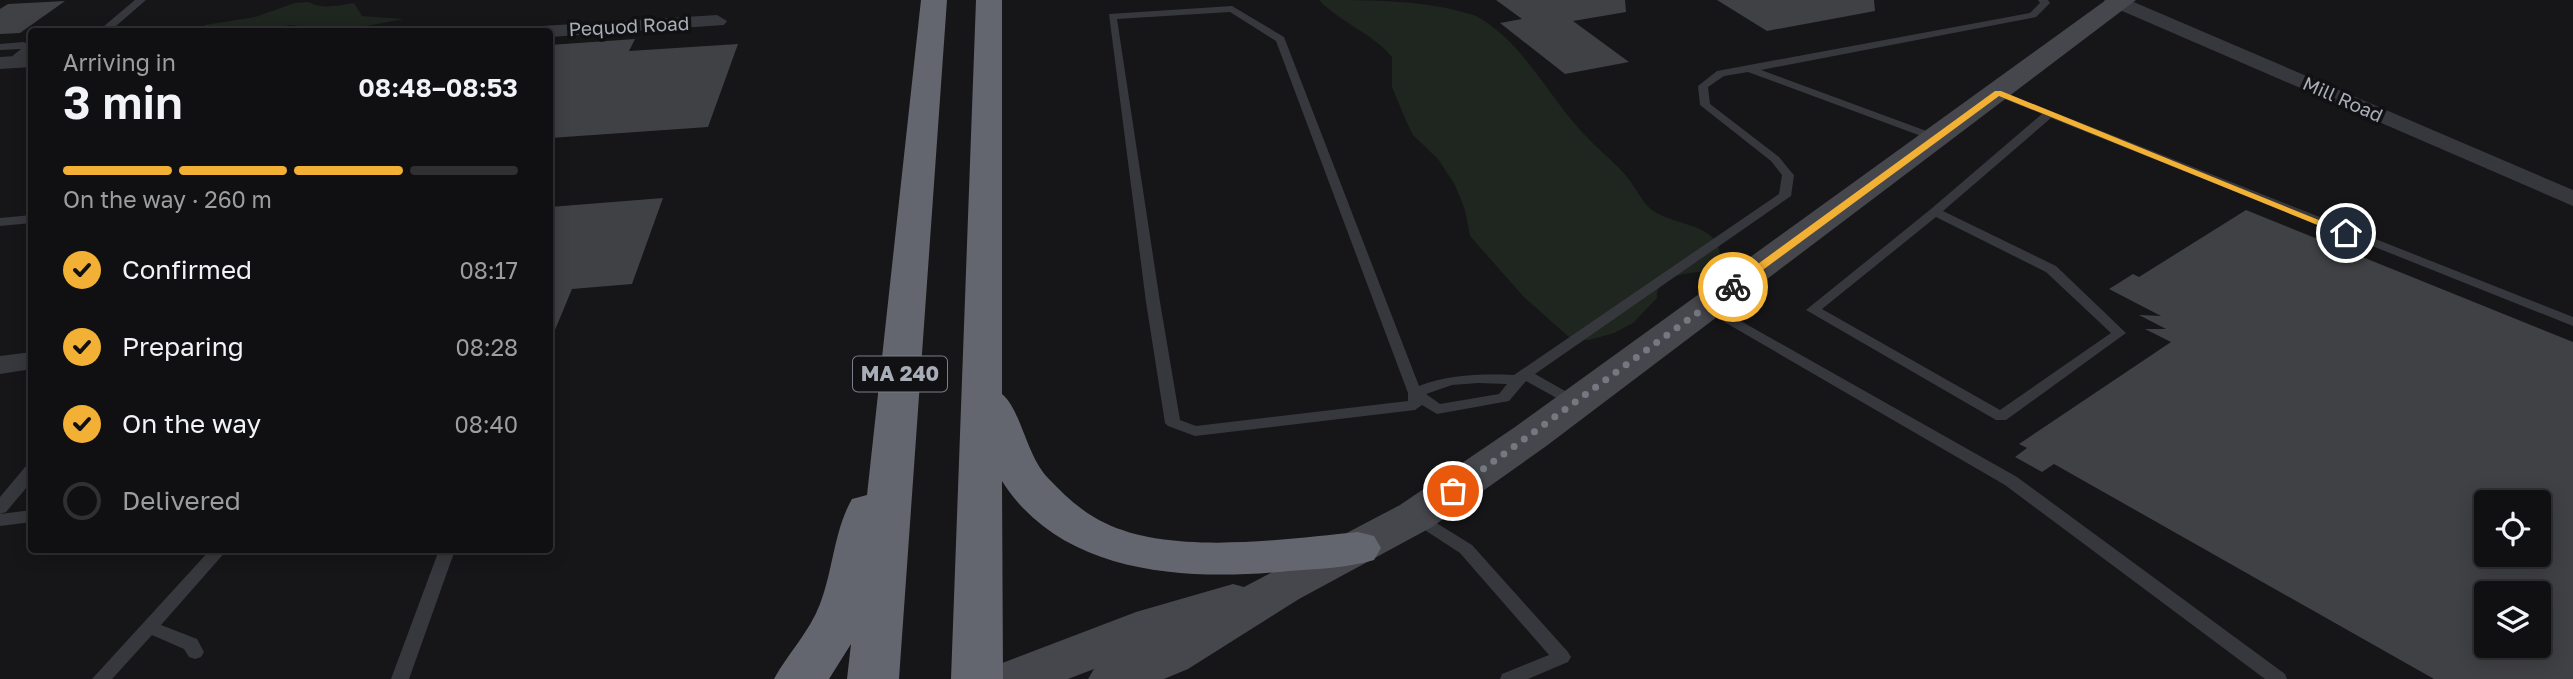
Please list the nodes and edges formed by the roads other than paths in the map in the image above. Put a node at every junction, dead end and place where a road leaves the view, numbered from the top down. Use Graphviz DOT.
graph roads {
  1 [pos="141,0"];
  2 [pos="934,0"];
  3 [pos="989,0"];
  4 [pos="2043,0"];
  5 [pos="2118,1"];
  6 [pos="717,21"];
  7 [pos="108,28"];
  8 [pos="553,31"];
  9 [pos="3,58"];
  10 [pos="28,61"];
  11 [pos="1749,69"];
  12 [pos="1998,93"];
  13 [pos="2049,114"];
  14 [pos="1936,138"];
  15 [pos="2573,199"];
  16 [pos="1935,212"];
  17 [pos="28,219"];
  18 [pos="0,222"];
  19 [pos="1707,306"];
  20 [pos="2573,322"];
  21 [pos="28,361"];
  22 [pos="0,365"];
  23 [pos="1522,377"];
  24 [pos="899,382"];
  25 [pos="984,386"];
  26 [pos="1415,393"];
  27 [pos="1576,403"];
  28 [pos="28,475"];
  29 [pos="0,508"];
  30 [pos="28,516"];
  31 [pos="1416,516"];
  32 [pos="0,520"];
  33 [pos="1359,548"];
  34 [pos="216,553"];
  35 [pos="446,553"];
  36 [pos="1282,587"];
  37 [pos="149,627"];
  38 [pos="195,652"];
  39 [pos="102,679"];
  40 [pos="400,679"];
  41 [pos="800,679"];
  42 [pos="873,679"];
  43 [pos="977,679"];
  44 [pos="1015,679"];
  45 [pos="1114,679"];
  46 [pos="1509,679"];
  47 [pos="2278,679"];
  1 -- 7 [label="lane"];
  2 -- 24 [label="highway, MA 240"];
  3 -- 25 [label="highway"];
  4 -- 11 [label="lane"];
  5 -- 12 [label="street"];
  5 -- 15 [label="street, Mill Road"];
  6 -- 8 [label="street, Pequod Road"];
  9 -- 10 [label="street"];
  11 -- 14 [label="lane"];
  11 -- 23 [label="lane"];
  12 -- 13 [label="lane"];
  12 -- 14 [label="street"];
  13 -- 16 [label="lane"];
  13 -- 20 [label="lane"];
  14 -- 19 [label="street"];
  16 -- 16 [label="lane"];
  17 -- 18 [label="lane"];
  19 -- 27 [label="street"];
  19 -- 47 [label="lane"];
  21 -- 22 [label="street"];
  23 -- 26 [label="lane"];
  23 -- 26 [label="lane"];
  23 -- 27 [label="lane"];
  24 -- 41 [label="highway"];
  24 -- 42 [label="highway, MA 240"];
  25 -- 33 [label="highway"];
  25 -- 43 [label="highway"];
  26 -- 26 [label="lane"];
  27 -- 31 [label="street"];
  28 -- 29 [label="lane"];
  30 -- 32 [label="lane"];
  31 -- 33 [label="street"];
  31 -- 46 [label="lane"];
  33 -- 36 [label="street"];
  34 -- 37 [label="lane"];
  35 -- 40 [label="lane"];
  36 -- 44 [label="street"];
  36 -- 45 [label="street"];
  37 -- 38 [label="lane"];
  37 -- 39 [label="lane"];
}
